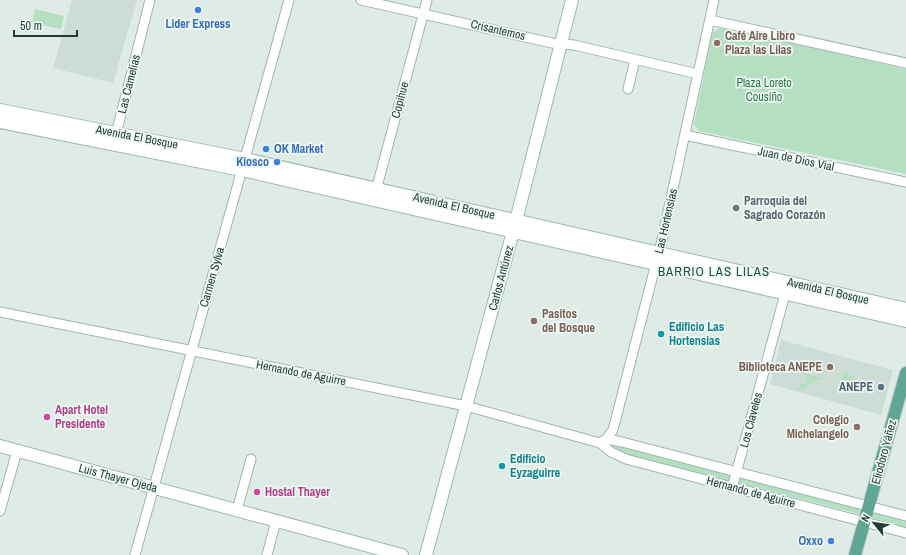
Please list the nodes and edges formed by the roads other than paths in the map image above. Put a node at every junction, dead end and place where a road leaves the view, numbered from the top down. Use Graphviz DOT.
graph roads {
  1 [pos="150,0"];
  2 [pos="289,0"];
  3 [pos="361,0"];
  4 [pos="427,0"];
  5 [pos="572,0"];
  6 [pos="714,0"];
  7 [pos="423,13"];
  8 [pos="710,20"];
  9 [pos="561,44"];
  10 [pos="635,60"];
  11 [pos="906,63"];
  12 [pos="698,74"];
  13 [pos="628,89"];
  14 [pos="0,110"];
  15 [pos="0,122"];
  16 [pos="685,135"];
  17 [pos="115,139"];
  18 [pos="244,164"];
  19 [pos="906,182"];
  20 [pos="375,194"];
  21 [pos="515,226"];
  22 [pos="657,258"];
  23 [pos="787,288"];
  24 [pos="906,309"];
  25 [pos="0,312"];
  26 [pos="906,321"];
  27 [pos="192,351"];
  28 [pos="906,373"];
  29 [pos="466,406"];
  30 [pos="603,441"];
  31 [pos="0,446"];
  32 [pos="17,451"];
  33 [pos="251,459"];
  34 [pos="737,472"];
  35 [pos="154,488"];
  36 [pos="732,488"];
  37 [pos="869,506"];
  38 [pos="0,510"];
  39 [pos="237,510"];
  40 [pos="906,516"];
  41 [pos="276,521"];
  42 [pos="865,522"];
  43 [pos="906,533"];
  44 [pos="135,555"];
  45 [pos="267,555"];
  46 [pos="402,555"];
  47 [pos="426,555"];
  48 [pos="856,555"];
  1 -- 17 [label="street, Las Camelias"];
  2 -- 18 [label="street, Carmen Sylva"];
  3 -- 7 [label="street, Crisantemos"];
  4 -- 7 [label="street, Copihue"];
  5 -- 9 [label="street, Carlos Antúnez"];
  6 -- 8 [label="street, Las Hortensias"];
  7 -- 9 [label="street, Crisantemos"];
  7 -- 20 [label="street, Copihue"];
  8 -- 11 [label="street"];
  8 -- 12 [label="street, Las Hortensias"];
  9 -- 10 [label="street, Crisantemos"];
  9 -- 21 [label="street, Carlos Antúnez"];
  10 -- 12 [label="street, Crisantemos"];
  10 -- 13 [label="street"];
  12 -- 16 [label="street, Las Hortensias"];
  14 -- 17 [label="street, Avenida El Bosque"];
  15 -- 17 [label="street, Avenida El Bosque"];
  16 -- 19 [label="street, Juan de Dios Vial"];
  16 -- 22 [label="street, Las Hortensias"];
  17 -- 18 [label="street, Avenida El Bosque"];
  18 -- 20 [label="street, Avenida El Bosque"];
  18 -- 27 [label="street, Carmen Sylva"];
  20 -- 21 [label="street, Avenida El Bosque"];
  21 -- 22 [label="street, Avenida El Bosque"];
  21 -- 29 [label="street, Carlos Antúnez"];
  22 -- 23 [label="street, Avenida El Bosque"];
  22 -- 30 [label="street, Las Hortensias"];
  23 -- 24 [label="street, Avenida El Bosque"];
  23 -- 26 [label="street, Avenida El Bosque"];
  23 -- 34 [label="street, Los Claveles"];
  25 -- 27 [label="street, Hernando de Aguirre"];
  27 -- 29 [label="street, Hernando de Aguirre"];
  27 -- 35 [label="street, Carmen Sylva"];
  28 -- 37 [label="main road, Eliodoro Yáñez"];
  29 -- 30 [label="street, Hernando de Aguirre"];
  29 -- 47 [label="street, Carlos Antúnez"];
  30 -- 34 [label="street, Hernando de Aguirre"];
  30 -- 36 [label="street, Hernando de Aguirre"];
  31 -- 32 [label="street, Luis Thayer Ojeda"];
  32 -- 35 [label="street, Luis Thayer Ojeda"];
  32 -- 38 [label="street"];
  33 -- 39 [label="street"];
  34 -- 36 [label="street, Los Claveles"];
  34 -- 37 [label="street, Hernando de Aguirre"];
  35 -- 39 [label="street, Luis Thayer Ojeda"];
  35 -- 44 [label="street, Carmen Sylva"];
  36 -- 42 [label="street, Hernando de Aguirre"];
  37 -- 40 [label="street, Hernando de Aguirre"];
  37 -- 42 [label="main road, Eliodoro Yáñez"];
  39 -- 41 [label="street, Luis Thayer Ojeda"];
  41 -- 45 [label="street"];
  41 -- 46 [label="street, Luis Thayer Ojeda"];
  42 -- 43 [label="street, Hernando de Aguirre"];
  42 -- 48 [label="main road, Eliodoro Yáñez"];
}
